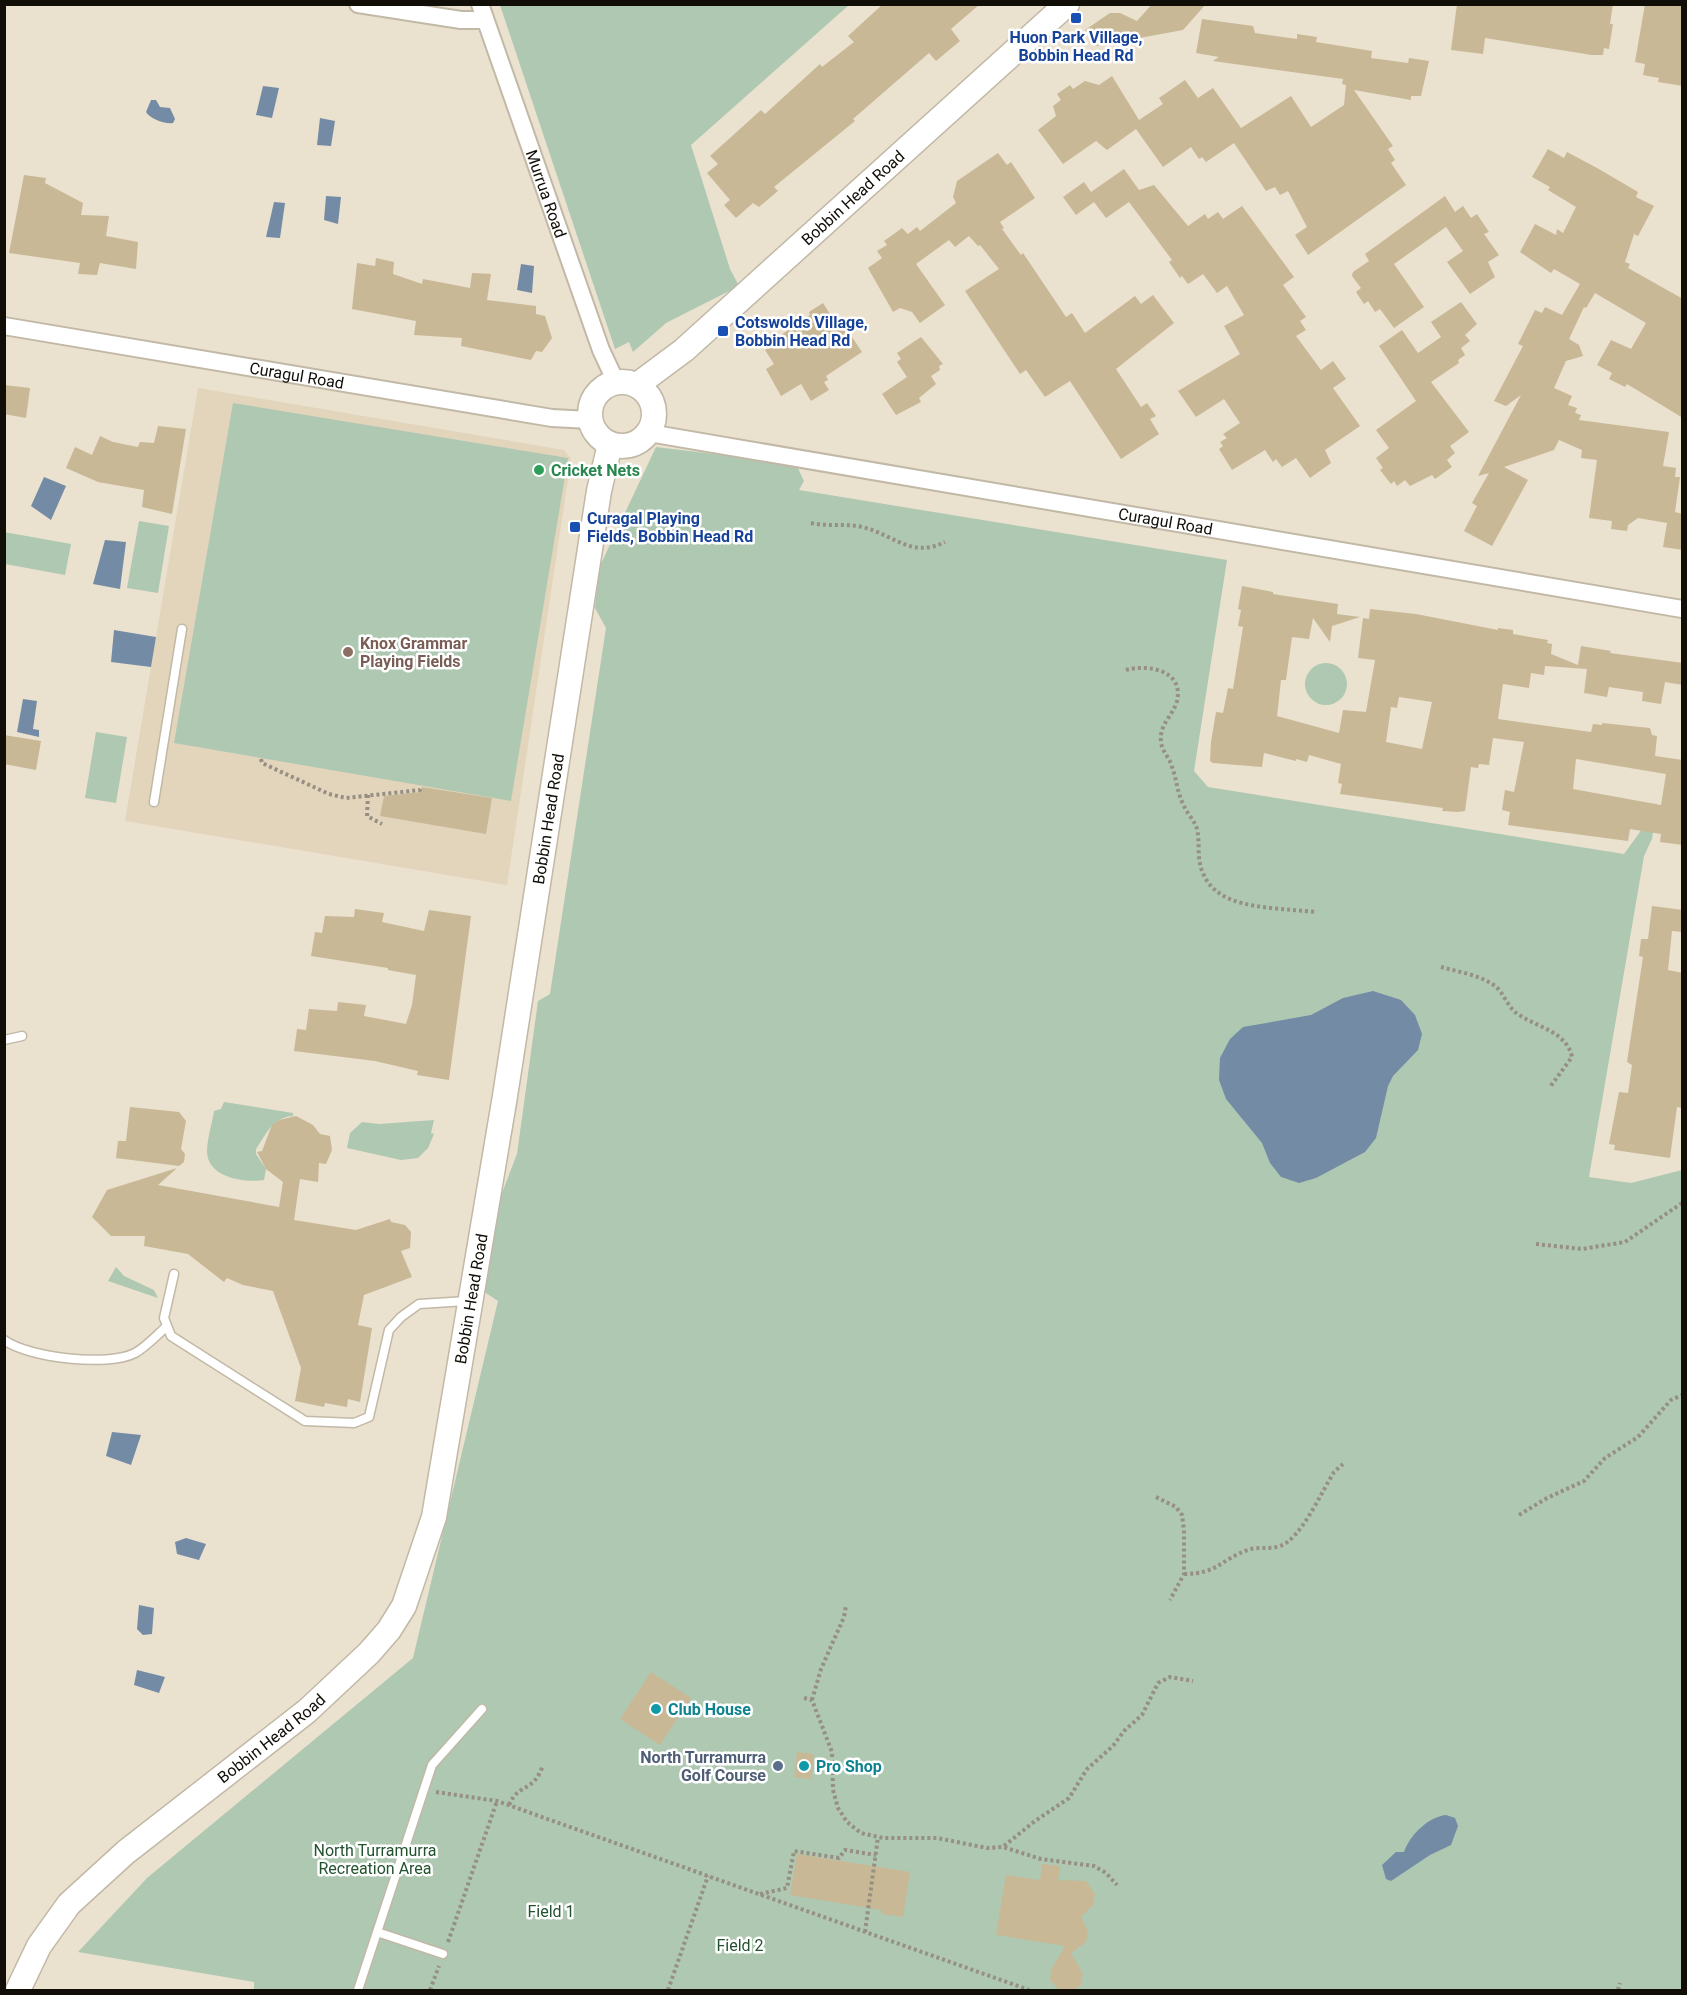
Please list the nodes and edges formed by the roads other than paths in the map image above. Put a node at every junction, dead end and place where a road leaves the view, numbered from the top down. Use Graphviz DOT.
graph roads {
  1 [pos="358,4"];
  2 [pos="1067,4"];
  3 [pos="483,12"];
  4 [pos="4,326"];
  5 [pos="626,383"];
  6 [pos="590,420"];
  7 [pos="649,433"];
  8 [pos="610,444"];
  9 [pos="1683,609"];
  10 [pos="182,629"];
  11 [pos="154,802"];
  12 [pos="22,1036"];
  13 [pos="4,1040"];
  14 [pos="174,1274"];
  15 [pos="471,1300"];
  16 [pos="167,1326"];
  17 [pos="4,1340"];
  18 [pos="482,1709"];
  19 [pos="378,1932"];
  20 [pos="444,1954"];
  21 [pos="18,1990"];
  22 [pos="358,1990"];
  1 -- 3 [label="street"];
  2 -- 5 [label="main road, Bobbin Head Road"];
  3 -- 5 [label="street, Murrua Road"];
  4 -- 6 [label="street, Curagul Road"];
  5 -- 6 [label="main road"];
  5 -- 7 [label="main road"];
  6 -- 8 [label="main road"];
  7 -- 8 [label="main road"];
  7 -- 9 [label="street, Curagul Road"];
  8 -- 15 [label="main road, Bobbin Head Road"];
  10 -- 11 [label="lane"];
  12 -- 13 [label="lane"];
  14 -- 16 [label="lane"];
  15 -- 16 [label="lane"];
  15 -- 21 [label="main road, Bobbin Head Road"];
  16 -- 17 [label="lane"];
  18 -- 19 [label="lane"];
  19 -- 20 [label="lane"];
  19 -- 22 [label="lane"];
}
